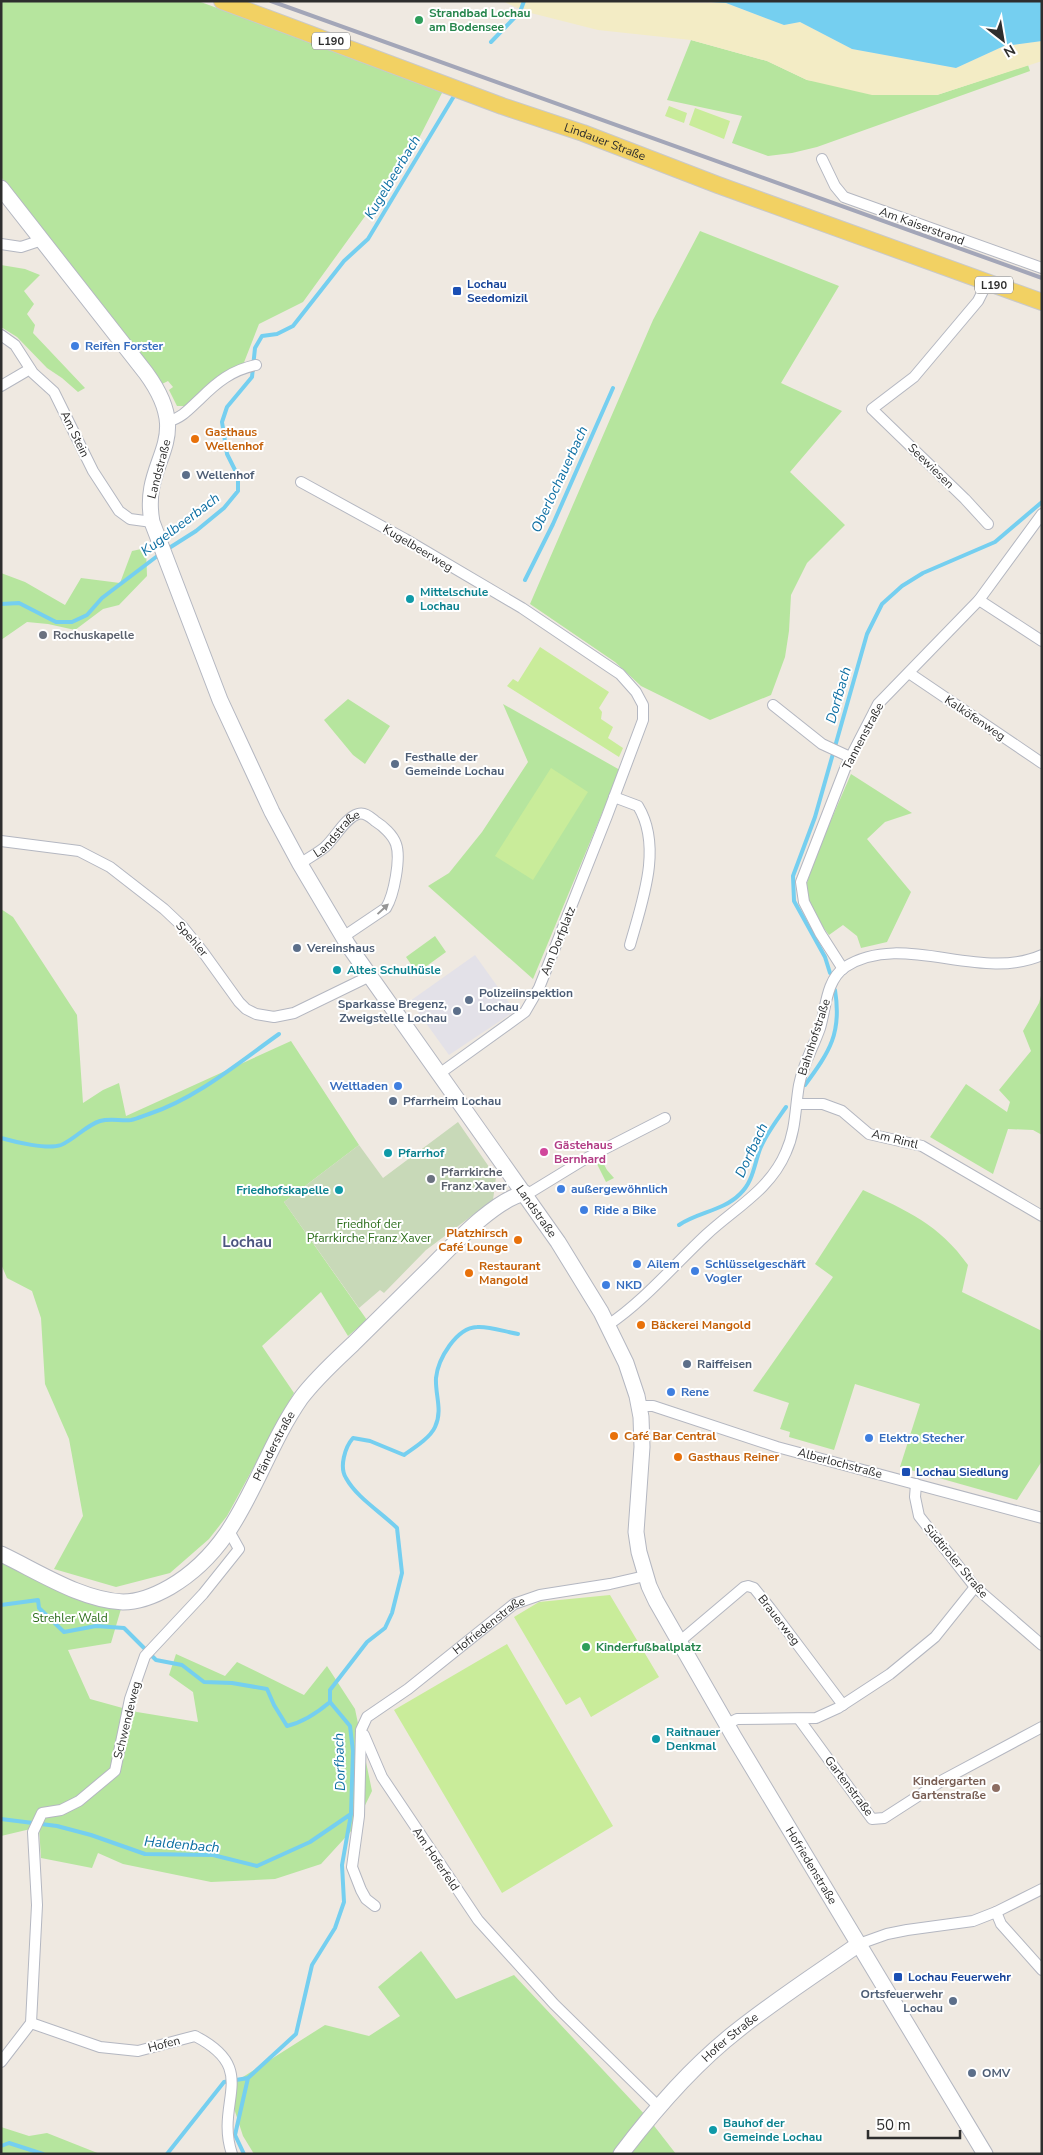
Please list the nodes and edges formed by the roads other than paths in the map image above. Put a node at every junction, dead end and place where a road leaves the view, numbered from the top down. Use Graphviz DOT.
graph roads {
  1 [pos="222,1"];
  2 [pos="822,159"];
  3 [pos="1,188"];
  4 [pos="42,240"];
  5 [pos="1,244"];
  6 [pos="1042,268"];
  7 [pos="987,283"];
  8 [pos="1042,302"];
  9 [pos="1,335"];
  10 [pos="256,365"];
  11 [pos="30,369"];
  12 [pos="1,386"];
  13 [pos="168,421"];
  14 [pos="302,482"];
  15 [pos="1042,514"];
  16 [pos="152,522"];
  17 [pos="988,524"];
  18 [pos="979,600"];
  19 [pos="1042,641"];
  20 [pos="608,666"];
  21 [pos="909,674"];
  22 [pos="773,704"];
  23 [pos="850,757"];
  24 [pos="1042,763"];
  25 [pos="614,798"];
  26 [pos="1,841"];
  27 [pos="300,864"];
  28 [pos="343,937"];
  29 [pos="630,945"];
  30 [pos="1042,955"];
  31 [pos="843,969"];
  32 [pos="370,976"];
  33 [pos="439,1074"];
  34 [pos="798,1104"];
  35 [pos="664,1118"];
  36 [pos="525,1193"];
  37 [pos="1042,1216"];
  38 [pos="608,1325"];
  39 [pos="639,1406"];
  40 [pos="916,1484"];
  41 [pos="639,1491"];
  42 [pos="1042,1518"];
  43 [pos="229,1531"];
  44 [pos="1,1554"];
  45 [pos="645,1576"];
  46 [pos="975,1587"];
  47 [pos="679,1642"];
  48 [pos="1042,1645"];
  49 [pos="843,1705"];
  50 [pos="799,1719"];
  51 [pos="727,1724"];
  52 [pos="1042,1727"];
  53 [pos="362,1730"];
  54 [pos="1042,1889"];
  55 [pos="375,1906"];
  56 [pos="996,1912"];
  57 [pos="859,1944"];
  58 [pos="1042,1970"];
  59 [pos="31,2023"];
  60 [pos="2,2060"];
  61 [pos="658,2106"];
  62 [pos="232,2154"];
  63 [pos="622,2154"];
  64 [pos="985,2154"];
  1 -- 7 [label="main road, Lindauer Straße / L190"];
  2 -- 6 [label="street, Am Kaiserstrand"];
  3 -- 4 [label="main road, Landstraße"];
  4 -- 5 [label="street"];
  4 -- 13 [label="main road, Landstraße"];
  7 -- 8 [label="main road, Lindauer Straße / L190"];
  7 -- 17 [label="street, Seewiesen"];
  9 -- 11 [label="street, Am Stein"];
  10 -- 13 [label="street"];
  11 -- 12 [label="street"];
  11 -- 16 [label="street, Am Stein"];
  13 -- 16 [label="main road, Landstraße"];
  14 -- 20 [label="street, Kugelbeerweg"];
  15 -- 18 [label="street, Tannenstraße"];
  16 -- 27 [label="main road, Landstraße"];
  18 -- 19 [label="street"];
  18 -- 21 [label="street, Tannenstraße"];
  20 -- 25 [label="street, Am Dorfplatz"];
  21 -- 23 [label="street, Tannenstraße"];
  21 -- 24 [label="street, Kalköfenweg"];
  22 -- 23 [label="street"];
  23 -- 31 [label="street, Tannenstraße"];
  25 -- 29 [label="street"];
  25 -- 33 [label="street, Am Dorfplatz"];
  26 -- 32 [label="street, Spehler"];
  27 -- 28 [label="main road, Landstraße"];
  28 -- 27 [label="street, Landstraße, one-way"];
  28 -- 32 [label="main road, Landstraße"];
  30 -- 31 [label="street"];
  31 -- 34 [label="street, Bahnhofstraße"];
  32 -- 33 [label="main road, Landstraße"];
  33 -- 36 [label="main road, Landstraße"];
  34 -- 37 [label="street, Am Rintl"];
  34 -- 38 [label="street, Bahnhofstraße"];
  35 -- 36 [label="street"];
  36 -- 38 [label="main road, Landstraße"];
  36 -- 43 [label="main road, Pfänderstraße"];
  38 -- 39 [label="main road, Landstraße"];
  39 -- 40 [label="street, Alberlochstraße"];
  39 -- 41 [label="main road, Landstraße"];
  40 -- 42 [label="street, Alberlochstraße"];
  40 -- 46 [label="street, Südtiroler Straße"];
  41 -- 45 [label="main road, Hofriedenstraße"];
  43 -- 44 [label="main road, Pfänderstraße"];
  43 -- 59 [label="street, Schwendeweg"];
  45 -- 47 [label="main road, Hofriedenstraße"];
  45 -- 53 [label="street, Hofriedenstraße"];
  46 -- 48 [label="street, Südtiroler Straße"];
  46 -- 49 [label="street"];
  47 -- 49 [label="street, Brauerweg"];
  47 -- 51 [label="main road, Hofriedenstraße"];
  49 -- 50 [label="street"];
  50 -- 51 [label="street"];
  50 -- 52 [label="street, Gartenstraße"];
  51 -- 57 [label="main road, Hofriedenstraße"];
  53 -- 55 [label="street"];
  53 -- 61 [label="street, Am Hoferfeld"];
  54 -- 56 [label="street"];
  56 -- 57 [label="street"];
  56 -- 58 [label="street"];
  57 -- 61 [label="main road, Hofer Straße"];
  57 -- 64 [label="main road, Hofriedenstraße"];
  59 -- 60 [label="street"];
  59 -- 62 [label="street, Hofen"];
  61 -- 63 [label="main road, Hofer Straße"];
}
